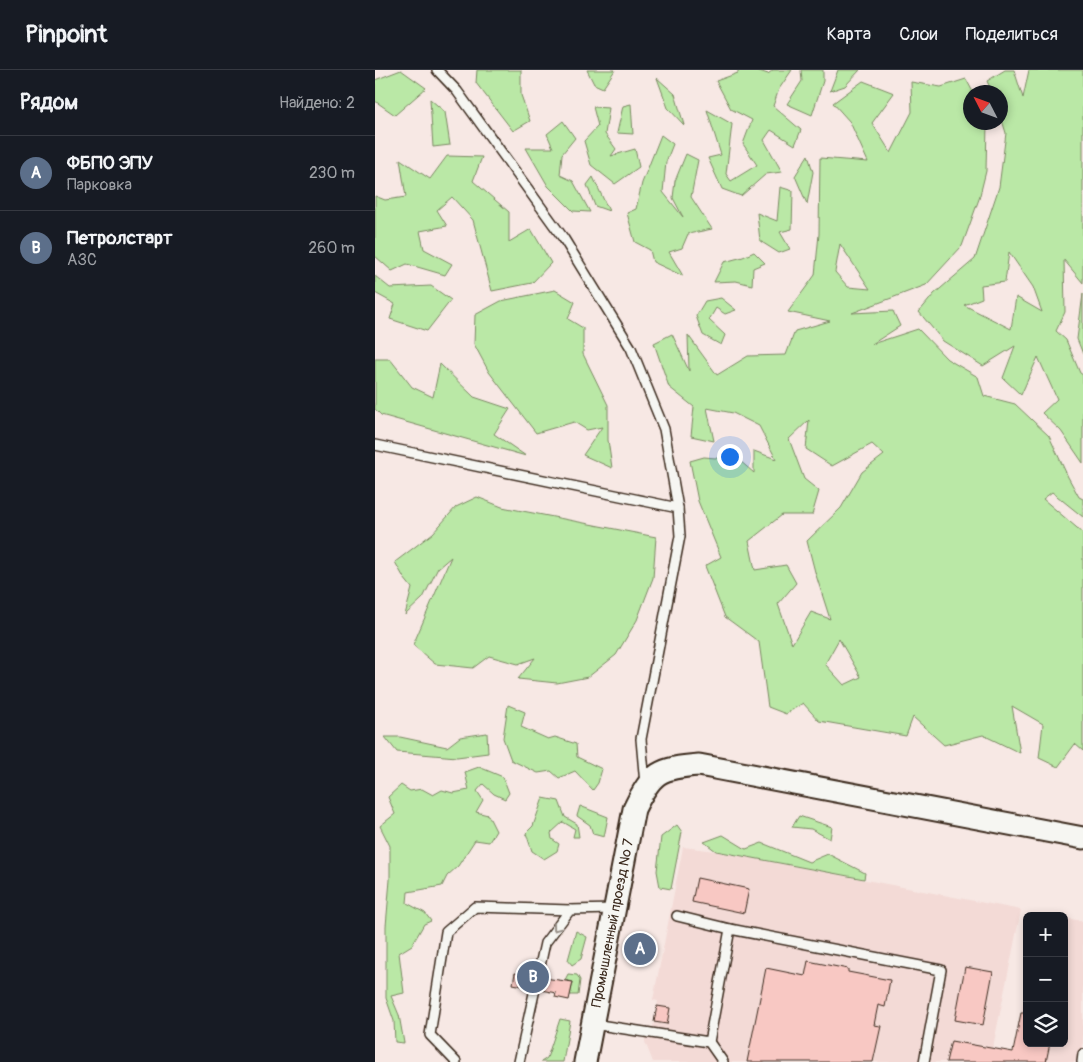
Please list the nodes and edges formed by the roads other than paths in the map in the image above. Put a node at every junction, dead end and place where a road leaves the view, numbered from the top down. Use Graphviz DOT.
graph roads {
  1 [pos="437,70"];
  2 [pos="375,445"];
  3 [pos="678,508"];
  4 [pos="645,787"];
  5 [pos="1083,838"];
  6 [pos="614,908"];
  7 [pos="570,910"];
  8 [pos="677,916"];
  9 [pos="730,929"];
  10 [pos="593,1024"];
  11 [pos="709,1042"];
  12 [pos="1083,1054"];
  13 [pos="456,1062"];
  14 [pos="519,1062"];
  15 [pos="585,1062"];
  16 [pos="723,1062"];
  17 [pos="924,1062"];
  18 [pos="1081,1062"];
  1 -- 3 [label="lane"];
  2 -- 3 [label="lane"];
  3 -- 4 [label="lane"];
  4 -- 5 [label="street"];
  4 -- 6 [label="street, Промышленный проезд № 7"];
  6 -- 7 [label="lane"];
  6 -- 10 [label="street, Промышленный проезд № 7"];
  7 -- 13 [label="lane"];
  7 -- 14 [label="lane, one-way"];
  8 -- 9 [label="lane"];
  9 -- 11 [label="lane"];
  9 -- 17 [label="lane"];
  10 -- 11 [label="lane"];
  10 -- 15 [label="street, Промышленный проезд № 7"];
  11 -- 16 [label="lane"];
  12 -- 18 [label="lane"];
}
